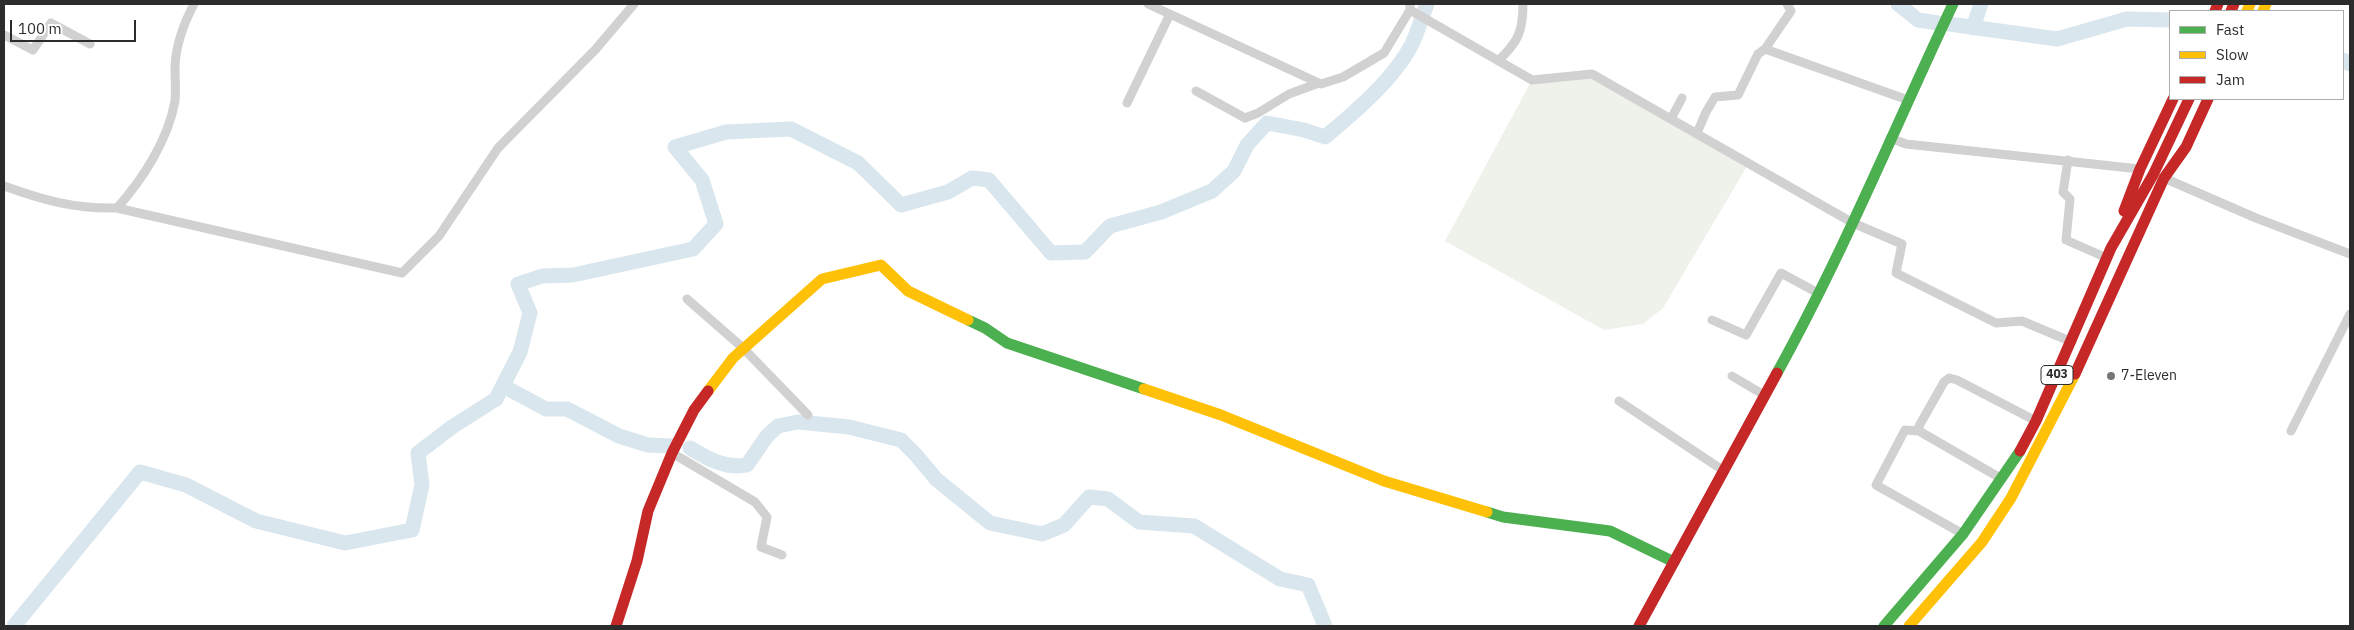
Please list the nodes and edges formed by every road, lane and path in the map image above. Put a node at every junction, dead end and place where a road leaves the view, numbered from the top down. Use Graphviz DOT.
graph roads {
  1 [pos="194,4"];
  2 [pos="634,4"];
  3 [pos="1148,4"];
  4 [pos="1522,4"];
  5 [pos="1787,4"];
  6 [pos="1953,4"];
  7 [pos="1410,8"];
  8 [pos="1170,14"];
  9 [pos="4,36"];
  10 [pos="90,44"];
  11 [pos="1765,49"];
  12 [pos="1498,61"];
  13 [pos="1319,83"];
  14 [pos="1196,91"];
  15 [pos="1682,98"];
  16 [pos="1908,100"];
  17 [pos="2173,100"];
  18 [pos="2180,100"];
  19 [pos="2189,100"];
  20 [pos="2208,100"];
  21 [pos="2212,100"];
  22 [pos="2219,100"];
  23 [pos="1127,103"];
  24 [pos="1671,119"];
  25 [pos="1697,133"];
  26 [pos="1890,138"];
  27 [pos="2188,144"];
  28 [pos="2068,160"];
  29 [pos="2140,169"];
  30 [pos="2164,178"];
  31 [pos="4,186"];
  32 [pos="117,208"];
  33 [pos="1853,223"];
  34 [pos="2109,253"];
  35 [pos="2350,254"];
  36 [pos="1818,292"];
  37 [pos="687,299"];
  38 [pos="2350,314"];
  39 [pos="1712,320"];
  40 [pos="2072,342"];
  41 [pos="742,348"];
  42 [pos="1732,376"];
  43 [pos="1764,395"];
  44 [pos="1619,401"];
  45 [pos="808,415"];
  46 [pos="2036,421"];
  47 [pos="1919,431"];
  48 [pos="2291,431"];
  49 [pos="672,452"];
  50 [pos="1724,472"];
  51 [pos="2002,479"];
  52 [pos="1963,534"];
  53 [pos="782,555"];
  54 [pos="1674,562"];
  55 [pos="616,626"];
  56 [pos="1639,626"];
  57 [pos="1884,626"];
  58 [pos="1910,626"];
  1 -- 32 [label="street"];
  2 -- 32 [label="street"];
  3 -- 8 [label="street"];
  4 -- 12 [label="street"];
  5 -- 11 [label="street"];
  6 -- 16 [label="main road"];
  7 -- 12 [label="street"];
  7 -- 13 [label="street"];
  8 -- 13 [label="street"];
  8 -- 23 [label="street"];
  9 -- 10 [label="street"];
  11 -- 16 [label="street"];
  11 -- 25 [label="street"];
  12 -- 24 [label="street"];
  13 -- 14 [label="street"];
  15 -- 24 [label="street"];
  16 -- 26 [label="main road"];
  17 -- 29 [label="main road"];
  18 -- 34 [label="main road"];
  19 -- 34 [label="main road, 403"];
  20 -- 27 [label="main road, 403"];
  21 -- 27 [label="main road"];
  22 -- 27 [label="main road"];
  24 -- 25 [label="street"];
  25 -- 33 [label="street"];
  26 -- 28 [label="street"];
  26 -- 33 [label="main road"];
  27 -- 30 [label="main road, 403"];
  28 -- 29 [label="street"];
  28 -- 34 [label="street"];
  29 -- 34 [label="main road"];
  30 -- 35 [label="street"];
  30 -- 58 [label="main road, 403"];
  31 -- 32 [label="street"];
  33 -- 36 [label="main road"];
  33 -- 40 [label="street"];
  34 -- 40 [label="main road, 403"];
  36 -- 39 [label="street"];
  36 -- 43 [label="main road"];
  37 -- 41 [label="street"];
  38 -- 48 [label="street"];
  40 -- 46 [label="main road, 403"];
  41 -- 45 [label="street"];
  41 -- 49 [label="main road"];
  41 -- 54 [label="main road"];
  42 -- 43 [label="street"];
  43 -- 50 [label="main road"];
  44 -- 50 [label="street"];
  46 -- 47 [label="street"];
  46 -- 51 [label="main road, 403"];
  47 -- 51 [label="street"];
  47 -- 52 [label="street"];
  49 -- 53 [label="street"];
  49 -- 55 [label="main road"];
  50 -- 54 [label="main road"];
  51 -- 52 [label="main road, 403"];
  52 -- 57 [label="main road, 403"];
  54 -- 56 [label="main road"];
}
